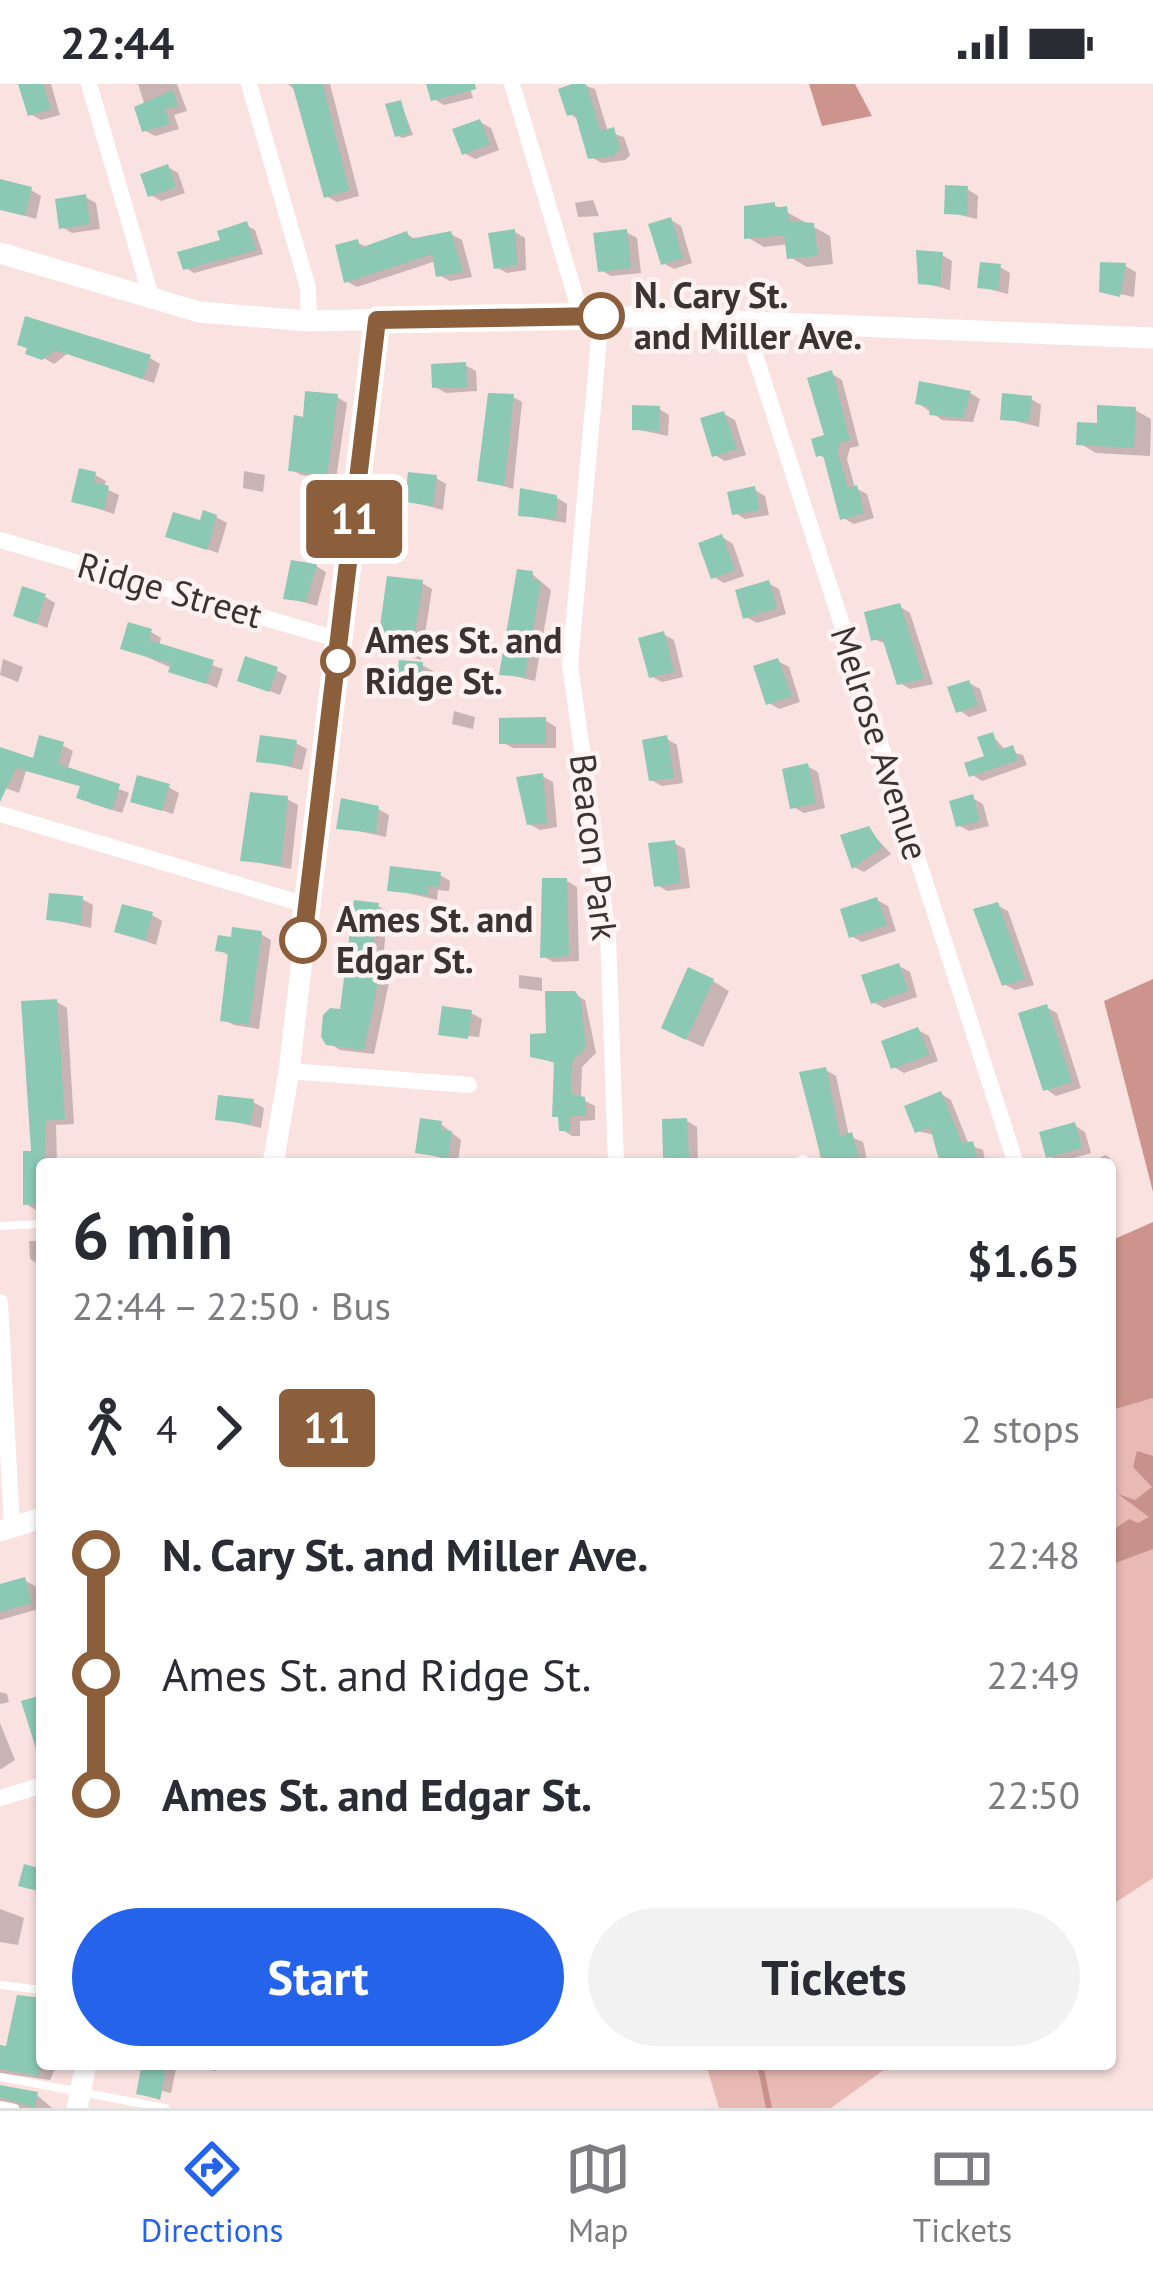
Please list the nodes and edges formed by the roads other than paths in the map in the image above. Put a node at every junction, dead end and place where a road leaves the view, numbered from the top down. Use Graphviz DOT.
graph roads {
  1 [pos="89,84"];
  2 [pos="249,84"];
  3 [pos="512,84"];
  4 [pos="0,253"];
  5 [pos="152,300"];
  6 [pos="591,315"];
  7 [pos="377,320"];
  8 [pos="309,321"];
  9 [pos="744,321"];
  10 [pos="1153,338"];
  11 [pos="0,541"];
  12 [pos="340,640"];
  13 [pos="0,814"];
  14 [pos="307,905"];
  15 [pos="289,1071"];
  16 [pos="470,1085"];
  17 [pos="274,1158"];
  18 [pos="616,1158"];
  19 [pos="1014,1158"];
  20 [pos="36,1224"];
  21 [pos="0,1226"];
  22 [pos="0,1302"];
  23 [pos="36,1520"];
  24 [pos="6,1529"];
  25 [pos="36,1788"];
  26 [pos="0,1798"];
  27 [pos="0,1985"];
  28 [pos="36,1989"];
  29 [pos="85,2070"];
  30 [pos="0,2077"];
  31 [pos="78,2101"];
  32 [pos="0,2104"];
  33 [pos="15,2108"];
  34 [pos="165,2108"];
  1 -- 5 [label="street"];
  2 -- 8 [label="street"];
  3 -- 6 [label="street"];
  4 -- 5 [label="street"];
  5 -- 8 [label="street"];
  6 -- 7 [label="street"];
  6 -- 9 [label="street"];
  6 -- 18 [label="street, Beacon Park"];
  7 -- 8 [label="street"];
  7 -- 12 [label="street"];
  9 -- 10 [label="street"];
  9 -- 19 [label="street, Melrose Avenue"];
  11 -- 12 [label="street, Ridge Street"];
  12 -- 14 [label="street"];
  13 -- 14 [label="street"];
  14 -- 15 [label="street"];
  15 -- 16 [label="street"];
  15 -- 17 [label="street"];
  20 -- 21 [label="lane"];
  22 -- 24 [label="street"];
  23 -- 24 [label="street"];
  25 -- 26 [label="street"];
  27 -- 28 [label="lane"];
  29 -- 31 [label="street"];
  30 -- 31 [label="lane"];
  31 -- 34 [label="lane"];
  32 -- 33 [label="lane"];
}
